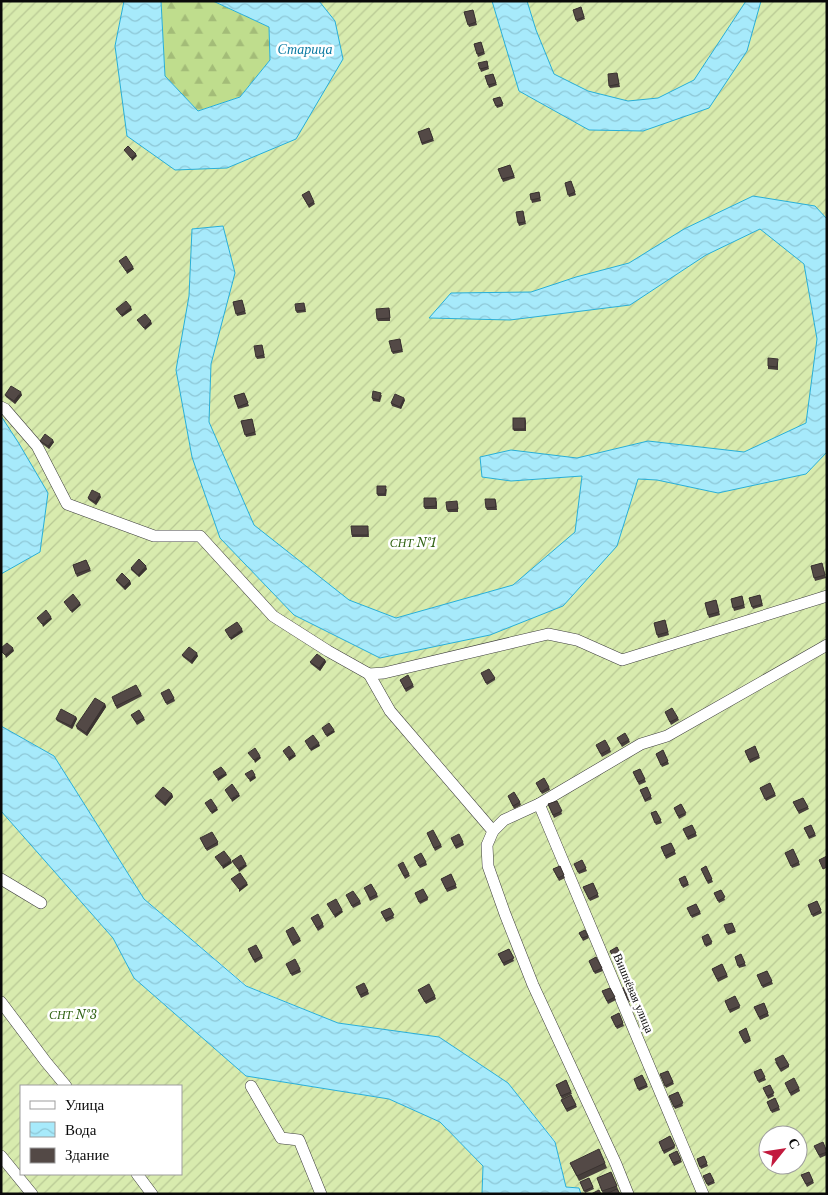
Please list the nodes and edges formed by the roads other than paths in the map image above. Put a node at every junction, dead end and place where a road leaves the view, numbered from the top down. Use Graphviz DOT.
graph roads {
  1 [pos="1,407"];
  2 [pos="827,596"];
  3 [pos="827,645"];
  4 [pos="369,674"];
  5 [pos="539,804"];
  6 [pos="493,831"];
  7 [pos="1,879"];
  8 [pos="41,903"];
  9 [pos="1,1002"];
  10 [pos="65,1085"];
  11 [pos="252,1086"];
  12 [pos="1,1156"];
  13 [pos="138,1175"];
  14 [pos="32,1194"];
  15 [pos="152,1194"];
  16 [pos="321,1194"];
  17 [pos="628,1194"];
  18 [pos="703,1194"];
  1 -- 4 [label="street"];
  2 -- 4 [label="street"];
  3 -- 5 [label="street"];
  4 -- 6 [label="street"];
  5 -- 6 [label="street"];
  5 -- 18 [label="street, Вишнёвая улица"];
  6 -- 17 [label="street"];
  7 -- 8 [label="street"];
  9 -- 10 [label="street"];
  11 -- 16 [label="street"];
  12 -- 14 [label="street"];
  13 -- 15 [label="street"];
}
